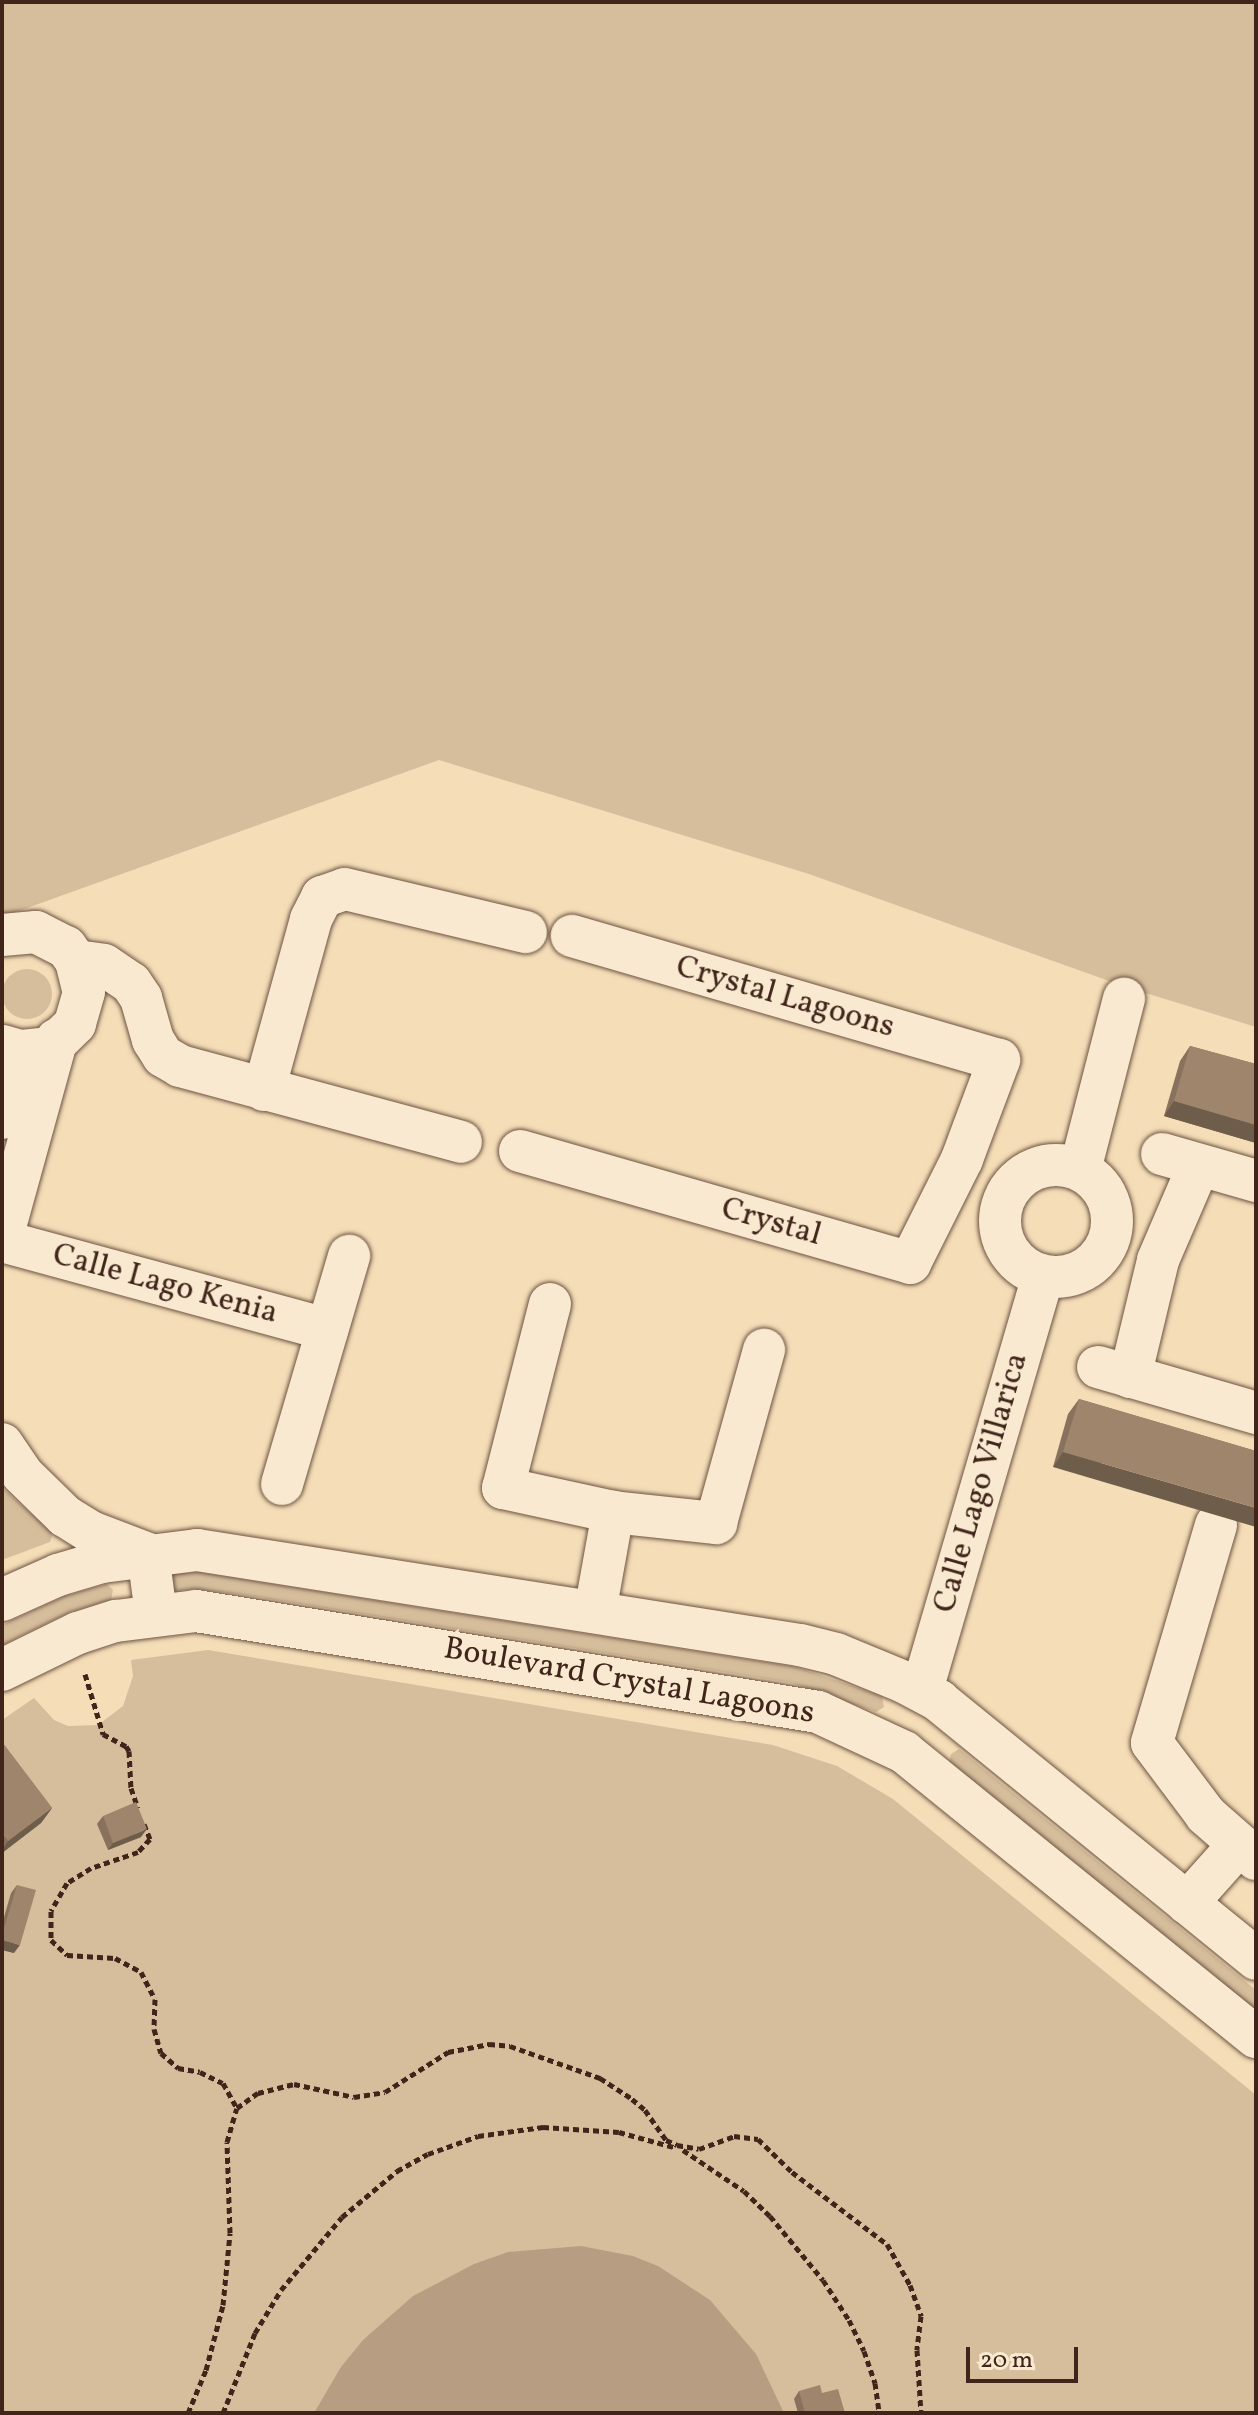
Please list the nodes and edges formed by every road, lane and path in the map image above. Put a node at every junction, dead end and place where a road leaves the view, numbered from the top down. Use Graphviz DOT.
graph roads {
  1 [pos="526,932"];
  2 [pos="2,935"];
  3 [pos="572,936"];
  4 [pos="76,961"];
  5 [pos="1124,999"];
  6 [pos="26,1046"];
  7 [pos="999,1060"];
  8 [pos="264,1090"];
  9 [pos="2,1118"];
  10 [pos="461,1142"];
  11 [pos="520,1151"];
  12 [pos="962,1159"];
  13 [pos="1080,1170"];
  14 [pos="1256,1181"];
  15 [pos="1006,1193"];
  16 [pos="2,1240"];
  17 [pos="1107,1243"];
  18 [pos="349,1256"];
  19 [pos="1158,1260"];
  20 [pos="1043,1276"];
  21 [pos="550,1304"];
  22 [pos="327,1329"];
  23 [pos="764,1350"];
  24 [pos="1256,1413"];
  25 [pos="2,1444"];
  26 [pos="282,1484"];
  27 [pos="613,1512"];
  28 [pos="1216,1525"];
  29 [pos="148,1554"];
  30 [pos="2,1600"];
  31 [pos="595,1612"];
  32 [pos="156,1614"];
  33 [pos="73,1635"];
  34 [pos="2,1670"];
  35 [pos="930,1696"];
  36 [pos="904,1752"];
  37 [pos="1247,1852"];
  38 [pos="1187,1903"];
  39 [pos="1256,1959"];
  40 [pos="1256,2037"];
  41 [pos="237,2108"];
  42 [pos="188,2413"];
  43 [pos="223,2413"];
  44 [pos="879,2413"];
  45 [pos="921,2413"];
  1 -- 8 [label="street"];
  2 -- 4 [label="street"];
  3 -- 7 [label="street, Crystal Lagoons"];
  4 -- 6 [label="street"];
  4 -- 8 [label="street"];
  5 -- 13 [label="street"];
  6 -- 9 [label="street"];
  6 -- 16 [label="street"];
  7 -- 12 [label="street, Crystal"];
  8 -- 10 [label="street"];
  11 -- 12 [label="street, Crystal"];
  12 -- 15 [label="street"];
  13 -- 15 [label="street"];
  13 -- 17 [label="street"];
  14 -- 19 [label="street"];
  15 -- 20 [label="street"];
  16 -- 22 [label="street, Calle Lago Kenia"];
  17 -- 19 [label="street"];
  17 -- 20 [label="street"];
  18 -- 22 [label="street"];
  19 -- 24 [label="street"];
  20 -- 35 [label="street, Calle Lago Villarica"];
  21 -- 27 [label="street"];
  22 -- 26 [label="street"];
  23 -- 27 [label="street"];
  25 -- 29 [label="street"];
  27 -- 31 [label="street"];
  28 -- 37 [label="street"];
  29 -- 30 [label="street, Boulevard Crystal Lagoons"];
  29 -- 31 [label="street, Boulevard Crystal Lagoons"];
  29 -- 32 [label="street"];
  31 -- 35 [label="street, Boulevard Crystal Lagoons"];
  32 -- 33 [label="street, Boulevard Crystal Lagoons"];
  32 -- 36 [label="street, Boulevard Crystal Lagoons"];
  33 -- 34 [label="street, Boulevard Crystal Lagoons"];
  33 -- 41 [label="path"];
  35 -- 36 [label="street, Calle Lago Villarica"];
  35 -- 38 [label="street, Boulevard Crystal Lagoons"];
  36 -- 40 [label="street, Boulevard Crystal Lagoons"];
  37 -- 38 [label="street"];
  38 -- 39 [label="street, Boulevard Crystal Lagoons"];
  41 -- 42 [label="path"];
  41 -- 45 [label="path"];
  43 -- 44 [label="path"];
}
